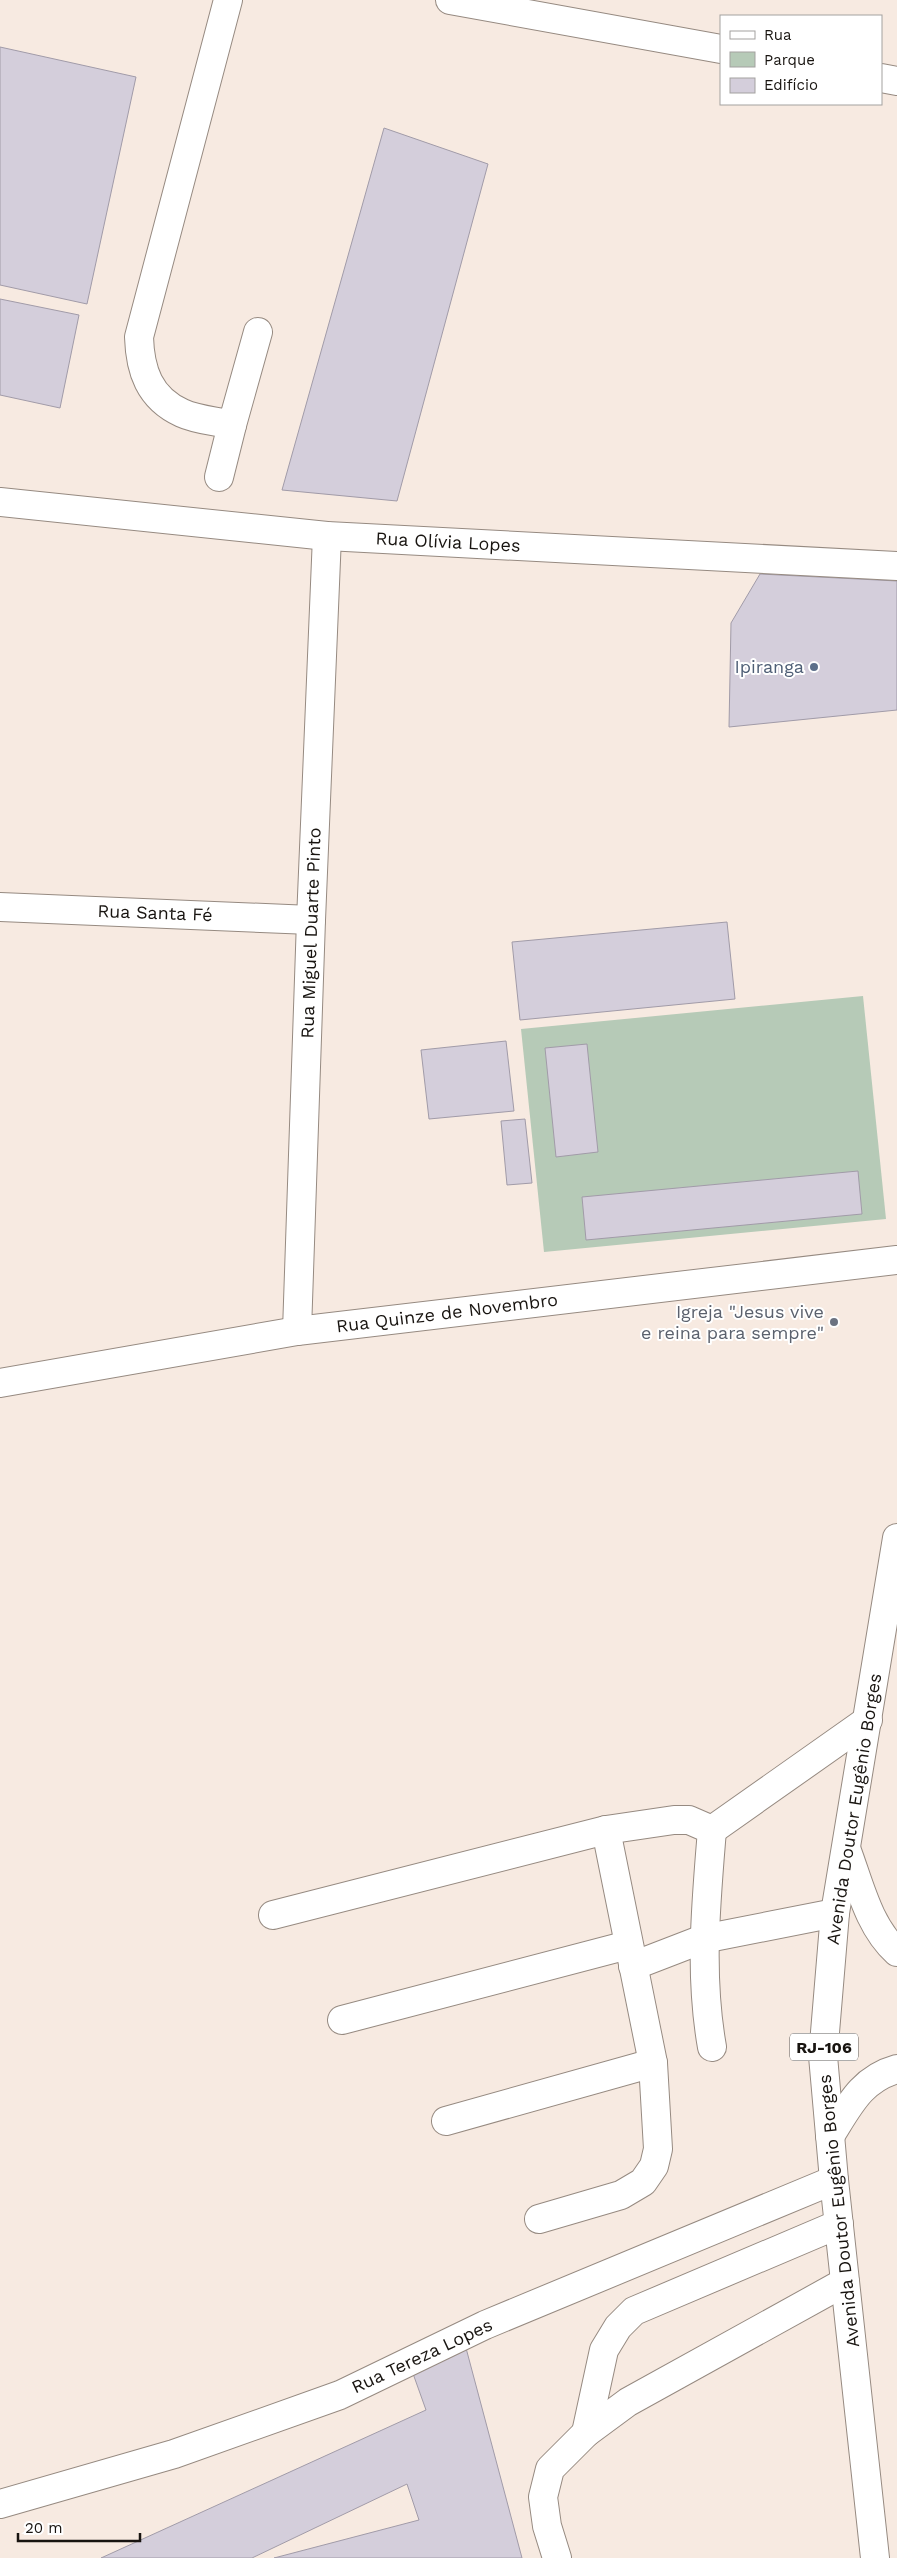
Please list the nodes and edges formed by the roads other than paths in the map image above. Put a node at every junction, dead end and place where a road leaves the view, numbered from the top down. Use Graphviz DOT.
graph roads {
  1 [pos="228,0"];
  2 [pos="450,0"];
  3 [pos="720,49"];
  4 [pos="882,78"];
  5 [pos="897,81"];
  6 [pos="258,332"];
  7 [pos="232,425"];
  8 [pos="219,476"];
  9 [pos="0,502"];
  10 [pos="326,536"];
  11 [pos="897,566"];
  12 [pos="0,907"];
  13 [pos="310,920"];
  14 [pos="897,1260"];
  15 [pos="297,1331"];
  16 [pos="0,1384"];
  17 [pos="897,1538"];
  18 [pos="868,1720"];
  19 [pos="606,1830"];
  20 [pos="712,1830"];
  21 [pos="846,1850"];
  22 [pos="835,1913"];
  23 [pos="273,1915"];
  24 [pos="703,1939"];
  25 [pos="897,1952"];
  26 [pos="631,1956"];
  27 [pos="342,2020"];
  28 [pos="712,2048"];
  29 [pos="653,2063"];
  30 [pos="897,2069"];
  31 [pos="446,2121"];
  32 [pos="830,2136"];
  33 [pos="834,2180"];
  34 [pos="539,2219"];
  35 [pos="838,2224"];
  36 [pos="845,2282"];
  37 [pos="586,2433"];
  38 [pos="0,2504"];
  39 [pos="557,2558"];
  40 [pos="876,2558"];
  1 -- 7 [label="main road"];
  2 -- 3 [label="main road"];
  4 -- 5 [label="main road"];
  6 -- 7 [label="main road"];
  7 -- 8 [label="main road"];
  9 -- 10 [label="main road, Rua Olívia Lopes"];
  10 -- 11 [label="main road, Rua Olívia Lopes"];
  10 -- 13 [label="main road, Rua Miguel Duarte Pinto"];
  12 -- 13 [label="main road, Rua Santa Fé"];
  13 -- 15 [label="main road, Rua Miguel Duarte Pinto"];
  14 -- 15 [label="main road, Rua Quinze de Novembro"];
  15 -- 16 [label="main road, Rua Quinze de Novembro"];
  17 -- 18 [label="main road, Avenida Doutor Eugênio Borges / RJ-106"];
  18 -- 20 [label="main road"];
  18 -- 21 [label="main road, Avenida Doutor Eugênio Borges / RJ-106"];
  19 -- 20 [label="main road"];
  19 -- 23 [label="main road"];
  19 -- 26 [label="main road"];
  20 -- 24 [label="main road"];
  21 -- 22 [label="main road, Avenida Doutor Eugênio Borges / RJ-106"];
  21 -- 25 [label="main road"];
  22 -- 24 [label="main road"];
  22 -- 32 [label="main road, Avenida Doutor Eugênio Borges / RJ-106"];
  24 -- 26 [label="main road"];
  24 -- 28 [label="main road"];
  26 -- 27 [label="main road"];
  26 -- 29 [label="main road"];
  29 -- 31 [label="main road"];
  29 -- 34 [label="main road"];
  30 -- 32 [label="main road"];
  32 -- 33 [label="main road, Avenida Doutor Eugênio Borges / RJ-106"];
  33 -- 35 [label="main road, Avenida Doutor Eugênio Borges / RJ-106"];
  33 -- 38 [label="main road, Rua Tereza Lopes"];
  35 -- 36 [label="main road, Avenida Doutor Eugênio Borges / RJ-106"];
  35 -- 37 [label="main road"];
  36 -- 37 [label="main road"];
  36 -- 40 [label="main road, Avenida Doutor Eugênio Borges / RJ-106"];
  37 -- 39 [label="main road"];
}
